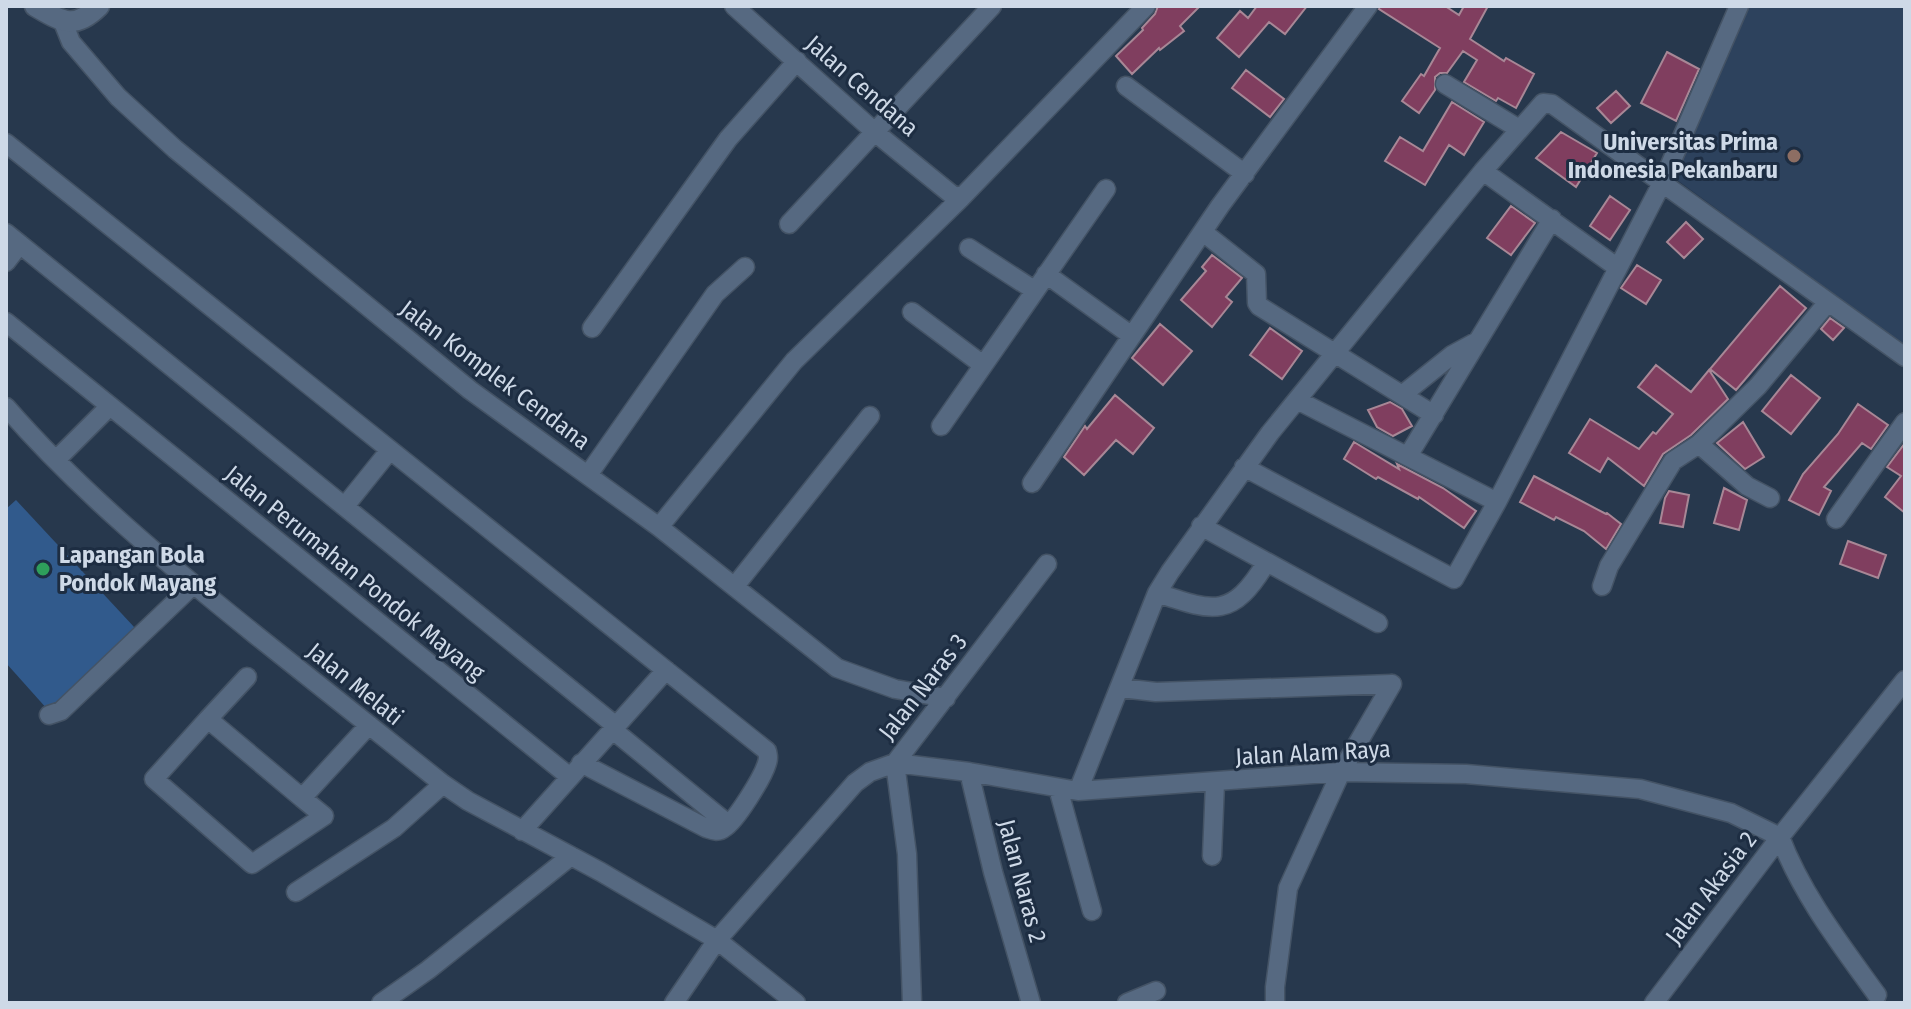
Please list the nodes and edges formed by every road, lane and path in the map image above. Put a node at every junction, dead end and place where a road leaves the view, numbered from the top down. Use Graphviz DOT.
graph roads {
  1 [pos="35,6"];
  2 [pos="99,6"];
  3 [pos="734,6"];
  4 [pos="992,6"];
  5 [pos="1146,6"];
  6 [pos="1368,6"];
  7 [pos="1739,6"];
  8 [pos="63,22"];
  9 [pos="797,61"];
  10 [pos="1445,84"];
  11 [pos="1126,86"];
  12 [pos="1519,129"];
  13 [pos="876,133"];
  14 [pos="6,143"];
  15 [pos="1483,171"];
  16 [pos="1245,174"];
  17 [pos="1663,181"];
  18 [pos="1106,189"];
  19 [pos="961,198"];
  20 [pos="1552,219"];
  21 [pos="789,224"];
  22 [pos="1203,232"];
  23 [pos="13,239"];
  24 [pos="969,248"];
  25 [pos="6,262"];
  26 [pos="745,267"];
  27 [pos="1618,268"];
  28 [pos="1046,274"];
  29 [pos="1034,290"];
  30 [pos="1828,302"];
  31 [pos="912,312"];
  32 [pos="6,322"];
  33 [pos="592,328"];
  34 [pos="1132,336"];
  35 [pos="1478,340"];
  36 [pos="1336,354"];
  37 [pos="1905,357"];
  38 [pos="983,365"];
  39 [pos="1402,395"];
  40 [pos="1297,400"];
  41 [pos="110,406"];
  42 [pos="8,412"];
  43 [pos="1434,415"];
  44 [pos="870,416"];
  45 [pos="1905,422"];
  46 [pos="941,426"];
  47 [pos="1699,444"];
  48 [pos="390,450"];
  49 [pos="1408,456"];
  50 [pos="56,460"];
  51 [pos="1244,467"];
  52 [pos="588,475"];
  53 [pos="1032,483"];
  54 [pos="1770,498"];
  55 [pos="1497,502"];
  56 [pos="345,506"];
  57 [pos="1836,519"];
  58 [pos="1201,526"];
  59 [pos="659,527"];
  60 [pos="1266,563"];
  61 [pos="1047,564"];
  62 [pos="193,585"];
  63 [pos="735,586"];
  64 [pos="1602,586"];
  65 [pos="1157,593"];
  66 [pos="1378,623"];
  67 [pos="666,670"];
  68 [pos="247,677"];
  69 [pos="1905,680"];
  70 [pos="1121,688"];
  71 [pos="946,698"];
  72 [pos="49,715"];
  73 [pos="208,719"];
  74 [pos="369,725"];
  75 [pos="615,728"];
  76 [pos="895,763"];
  77 [pos="576,770"];
  78 [pos="969,772"];
  79 [pos="1341,772"];
  80 [pos="1215,783"];
  81 [pos="443,784"];
  82 [pos="1058,788"];
  83 [pos="1078,791"];
  84 [pos="302,798"];
  85 [pos="728,824"];
  86 [pos="522,831"];
  87 [pos="1780,837"];
  88 [pos="571,856"];
  89 [pos="1212,856"];
  90 [pos="296,892"];
  91 [pos="1092,911"];
  92 [pos="717,940"];
  93 [pos="1156,991"];
  94 [pos="1877,995"];
  95 [pos="381,1003"];
  96 [pos="674,1003"];
  97 [pos="796,1003"];
  98 [pos="912,1003"];
  99 [pos="1031,1003"];
  100 [pos="1127,1003"];
  101 [pos="1275,1003"];
  102 [pos="1654,1003"];
  1 -- 8 [label="street"];
  2 -- 8 [label="street"];
  3 -- 9 [label="street, Jalan Cendana"];
  4 -- 13 [label="street"];
  5 -- 19 [label="street"];
  6 -- 16 [label="street"];
  7 -- 17 [label="street"];
  8 -- 52 [label="street, Jalan Komplek Cendana"];
  9 -- 13 [label="street, Jalan Cendana"];
  9 -- 33 [label="street"];
  10 -- 12 [label="street"];
  11 -- 16 [label="street"];
  12 -- 15 [label="street"];
  12 -- 17 [label="street"];
  13 -- 19 [label="street, Jalan Cendana"];
  13 -- 21 [label="street"];
  14 -- 48 [label="street"];
  15 -- 20 [label="street"];
  15 -- 36 [label="street"];
  16 -- 22 [label="street"];
  17 -- 27 [label="street"];
  17 -- 30 [label="street"];
  18 -- 28 [label="street"];
  19 -- 59 [label="street"];
  20 -- 27 [label="street"];
  20 -- 35 [label="street"];
  22 -- 34 [label="street"];
  22 -- 36 [label="street"];
  23 -- 25 [label="street, Jalan Perumahan Pondok Mayang"];
  23 -- 56 [label="street, Jalan Perumahan Pondok Mayang"];
  24 -- 29 [label="street"];
  26 -- 52 [label="street"];
  27 -- 55 [label="street"];
  28 -- 29 [label="street"];
  28 -- 34 [label="street"];
  29 -- 38 [label="street"];
  30 -- 37 [label="street"];
  30 -- 47 [label="street"];
  31 -- 38 [label="street"];
  32 -- 41 [label="street, Jalan Perumahan Pondok Mayang"];
  34 -- 53 [label="street"];
  35 -- 39 [label="street"];
  35 -- 43 [label="street"];
  36 -- 39 [label="street"];
  36 -- 40 [label="street"];
  38 -- 46 [label="street"];
  39 -- 43 [label="street"];
  40 -- 49 [label="street"];
  40 -- 51 [label="street"];
  41 -- 50 [label="street"];
  41 -- 77 [label="street, Jalan Perumahan Pondok Mayang"];
  42 -- 50 [label="street, Jalan Melati"];
  43 -- 49 [label="street"];
  44 -- 63 [label="street"];
  45 -- 57 [label="street"];
  47 -- 54 [label="street"];
  47 -- 64 [label="street"];
  48 -- 56 [label="street, Jalan Perumahan Pondok Mayang"];
  48 -- 67 [label="street"];
  49 -- 55 [label="street"];
  50 -- 62 [label="street, Jalan Melati"];
  51 -- 55 [label="street"];
  51 -- 58 [label="street"];
  52 -- 59 [label="street, Jalan Komplek Cendana"];
  56 -- 75 [label="street, Jalan Perumahan Pondok Mayang"];
  58 -- 60 [label="street"];
  58 -- 65 [label="street"];
  59 -- 63 [label="street, Jalan Komplek Cendana"];
  60 -- 65 [label="street"];
  60 -- 66 [label="street"];
  61 -- 71 [label="street, Jalan Naras 3"];
  62 -- 72 [label="street"];
  62 -- 74 [label="street, Jalan Melati"];
  63 -- 71 [label="street, Jalan Komplek Cendana"];
  65 -- 70 [label="street"];
  67 -- 75 [label="street"];
  67 -- 85 [label="street"];
  68 -- 73 [label="street"];
  69 -- 87 [label="street"];
  70 -- 79 [label="street"];
  70 -- 83 [label="street"];
  71 -- 76 [label="street, Jalan Naras 3"];
  73 -- 84 [label="street"];
  73 -- 84 [label="street"];
  74 -- 81 [label="street, Jalan Melati"];
  74 -- 84 [label="street"];
  75 -- 77 [label="street"];
  75 -- 85 [label="street, Jalan Perumahan Pondok Mayang"];
  76 -- 78 [label="street, Jalan Alam Raya"];
  76 -- 92 [label="street"];
  76 -- 98 [label="street, Jalan Naras 3"];
  77 -- 85 [label="street, Jalan Perumahan Pondok Mayang"];
  77 -- 86 [label="street"];
  78 -- 82 [label="street, Jalan Alam Raya"];
  78 -- 99 [label="street, Jalan Naras 2"];
  79 -- 80 [label="street, Jalan Alam Raya"];
  79 -- 87 [label="street, Jalan Alam Raya"];
  79 -- 101 [label="street"];
  80 -- 83 [label="street, Jalan Alam Raya"];
  80 -- 89 [label="street"];
  81 -- 86 [label="street, Jalan Melati"];
  81 -- 90 [label="street"];
  82 -- 83 [label="street, Jalan Alam Raya"];
  82 -- 91 [label="street"];
  86 -- 88 [label="street, Jalan Melati"];
  87 -- 94 [label="street, Jalan Akasia 2"];
  87 -- 102 [label="street, Jalan Akasia 2"];
  88 -- 92 [label="street, Jalan Melati"];
  88 -- 95 [label="street"];
  92 -- 96 [label="street"];
  92 -- 97 [label="street, Jalan Melati"];
  93 -- 100 [label="street"];
}
